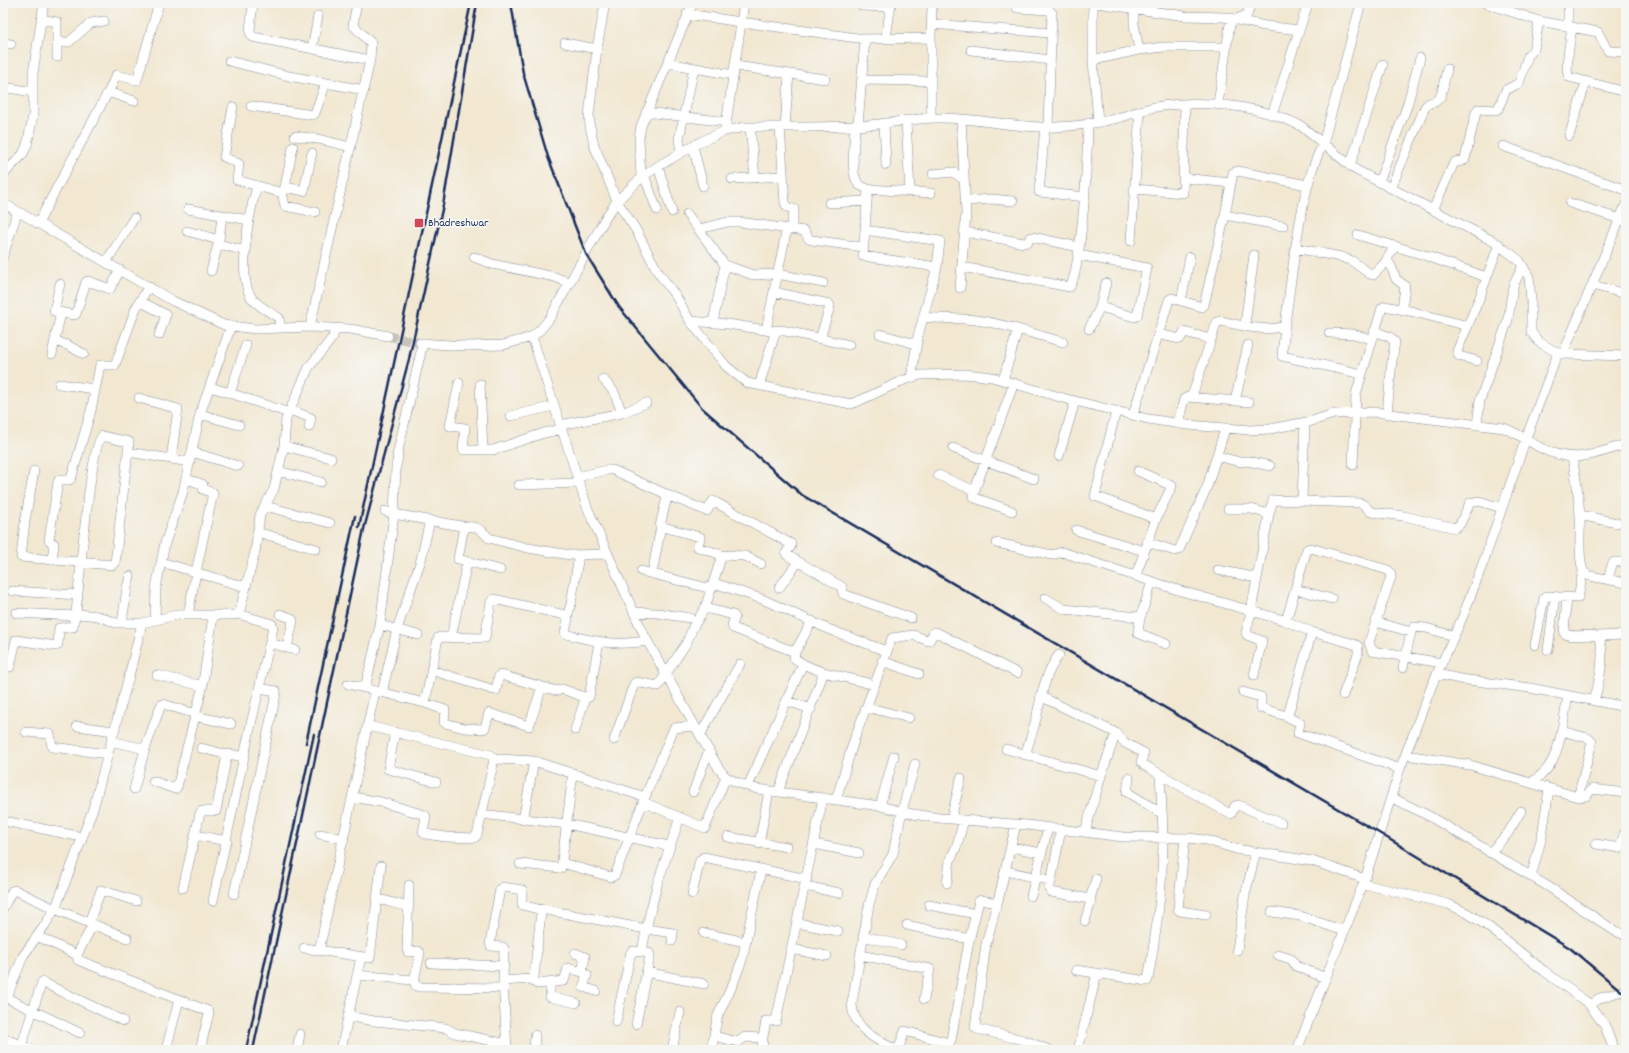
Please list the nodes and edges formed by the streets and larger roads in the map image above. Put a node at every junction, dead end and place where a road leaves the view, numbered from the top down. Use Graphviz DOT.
graph roads {
  1 [pos="44,3"];
  2 [pos="160,3"];
  3 [pos="253,3"];
  4 [pos="357,3"];
  5 [pos="605,3"];
  6 [pos="693,3"];
  7 [pos="744,3"];
  8 [pos="859,3"];
  9 [pos="935,3"];
  10 [pos="1093,3"];
  11 [pos="1096,3"];
  12 [pos="1251,3"];
  13 [pos="1297,3"];
  14 [pos="1361,3"];
  15 [pos="1485,3"];
  16 [pos="1568,3"];
  17 [pos="1308,4"];
  18 [pos="890,5"];
  19 [pos="1134,6"];
  20 [pos="1049,7"];
  21 [pos="1017,8"];
  22 [pos="1514,8"];
  23 [pos="687,14"];
  24 [pos="318,16"];
  25 [pos="41,19"];
  26 [pos="1234,20"];
  27 [pos="104,21"];
  28 [pos="1539,21"];
  29 [pos="741,22"];
  30 [pos="932,24"];
  31 [pos="1570,27"];
  32 [pos="1299,30"];
  33 [pos="1051,33"];
  34 [pos="886,38"];
  35 [pos="931,38"];
  36 [pos="865,39"];
  37 [pos="57,43"];
  38 [pos="565,43"];
  39 [pos="1227,47"];
  40 [pos="312,49"];
  41 [pos="597,49"];
  42 [pos="971,50"];
  43 [pos="1139,50"];
  44 [pos="1626,51"];
  45 [pos="57,57"];
  46 [pos="1420,58"];
  47 [pos="370,60"];
  48 [pos="1050,60"];
  49 [pos="1093,60"];
  50 [pos="228,61"];
  51 [pos="668,64"];
  52 [pos="1383,64"];
  53 [pos="694,68"];
  54 [pos="1447,69"];
  55 [pos="734,71"];
  56 [pos="789,74"];
  57 [pos="825,79"];
  58 [pos="862,80"];
  59 [pos="931,81"];
  60 [pos="1586,82"];
  61 [pos="326,83"];
  62 [pos="3,87"];
  63 [pos="364,90"];
  64 [pos="109,91"];
  65 [pos="32,92"];
  66 [pos="1626,92"];
  67 [pos="134,101"];
  68 [pos="1185,104"];
  69 [pos="1218,104"];
  70 [pos="251,106"];
  71 [pos="233,107"];
  72 [pos="1140,110"];
  73 [pos="646,112"];
  74 [pos="1272,115"];
  75 [pos="684,117"];
  76 [pos="931,118"];
  77 [pos="962,119"];
  78 [pos="906,121"];
  79 [pos="1093,122"];
  80 [pos="884,123"];
  81 [pos="857,125"];
  82 [pos="726,127"];
  83 [pos="750,127"];
  84 [pos="782,127"];
  85 [pos="1046,127"];
  86 [pos="295,136"];
  87 [pos="1569,136"];
  88 [pos="1323,144"];
  89 [pos="693,146"];
  90 [pos="1503,146"];
  91 [pos="293,147"];
  92 [pos="351,147"];
  93 [pos="681,152"];
  94 [pos="312,153"];
  95 [pos="886,165"];
  96 [pos="658,166"];
  97 [pos="1350,166"];
  98 [pos="933,174"];
  99 [pos="3,175"];
  100 [pos="642,176"];
  101 [pos="783,176"];
  102 [pos="755,178"];
  103 [pos="1183,178"];
  104 [pos="732,179"];
  105 [pos="964,179"];
  106 [pos="1379,182"];
  107 [pos="1230,183"];
  108 [pos="1307,185"];
  109 [pos="703,186"];
  110 [pos="257,187"];
  111 [pos="1391,188"];
  112 [pos="868,189"];
  113 [pos="1135,189"];
  114 [pos="283,190"];
  115 [pos="1626,190"];
  116 [pos="910,191"];
  117 [pos="931,193"];
  118 [pos="1085,197"];
  119 [pos="618,201"];
  120 [pos="867,201"];
  121 [pos="965,201"];
  122 [pos="1013,201"];
  123 [pos="3,203"];
  124 [pos="829,203"];
  125 [pos="1570,203"];
  126 [pos="1626,204"];
  127 [pos="188,210"];
  128 [pos="657,210"];
  129 [pos="1433,210"];
  130 [pos="315,212"];
  131 [pos="672,212"];
  132 [pos="687,214"];
  133 [pos="1225,215"];
  134 [pos="22,216"];
  135 [pos="222,216"];
  136 [pos="134,218"];
  137 [pos="249,220"];
  138 [pos="1623,220"];
  139 [pos="38,224"];
  140 [pos="1283,226"];
  141 [pos="699,229"];
  142 [pos="789,229"];
  143 [pos="865,230"];
  144 [pos="188,231"];
  145 [pos="965,232"];
  146 [pos="1358,235"];
  147 [pos="1131,241"];
  148 [pos="218,242"];
  149 [pos="1499,244"];
  150 [pos="1395,246"];
  151 [pos="863,247"];
  152 [pos="1295,248"];
  153 [pos="246,251"];
  154 [pos="1078,251"];
  155 [pos="3,256"];
  156 [pos="1254,256"];
  157 [pos="474,257"];
  158 [pos="1190,257"];
  159 [pos="1387,260"];
  160 [pos="106,262"];
  161 [pos="725,265"];
  162 [pos="1523,266"];
  163 [pos="937,267"];
  164 [pos="962,267"];
  165 [pos="120,270"];
  166 [pos="210,271"];
  167 [pos="778,274"];
  168 [pos="1486,277"];
  169 [pos="570,283"];
  170 [pos="823,283"];
  171 [pos="1106,283"];
  172 [pos="60,284"];
  173 [pos="1592,285"];
  174 [pos="149,286"];
  175 [pos="960,288"];
  176 [pos="774,292"];
  177 [pos="1626,294"];
  178 [pos="140,301"];
  179 [pos="1181,301"];
  180 [pos="1100,307"];
  181 [pos="1402,309"];
  182 [pos="61,312"];
  183 [pos="923,317"];
  184 [pos="690,321"];
  185 [pos="713,322"];
  186 [pos="1244,325"];
  187 [pos="1285,325"];
  188 [pos="230,326"];
  189 [pos="1468,326"];
  190 [pos="310,327"];
  191 [pos="280,328"];
  192 [pos="335,329"];
  193 [pos="1018,329"];
  194 [pos="1089,329"];
  195 [pos="766,330"];
  196 [pos="776,330"];
  197 [pos="1329,333"];
  198 [pos="880,334"];
  199 [pos="1158,334"];
  200 [pos="159,335"];
  201 [pos="1373,335"];
  202 [pos="388,336"];
  203 [pos="532,337"];
  204 [pos="820,339"];
  205 [pos="1211,339"];
  206 [pos="56,341"];
  207 [pos="1063,342"];
  208 [pos="916,344"];
  209 [pos="246,345"];
  210 [pos="849,345"];
  211 [pos="1248,345"];
  212 [pos="52,354"];
  213 [pos="84,354"];
  214 [pos="1560,354"];
  215 [pos="1626,356"];
  216 [pos="1477,361"];
  217 [pos="1362,374"];
  218 [pos="911,378"];
  219 [pos="603,379"];
  220 [pos="1004,380"];
  221 [pos="459,383"];
  222 [pos="1014,383"];
  223 [pos="59,384"];
  224 [pos="480,384"];
  225 [pos="759,386"];
  226 [pos="210,387"];
  227 [pos="95,389"];
  228 [pos="230,392"];
  229 [pos="1192,396"];
  230 [pos="139,398"];
  231 [pos="1075,401"];
  232 [pos="1235,401"];
  233 [pos="1249,402"];
  234 [pos="646,403"];
  235 [pos="554,406"];
  236 [pos="289,411"];
  237 [pos="1116,411"];
  238 [pos="1355,412"];
  239 [pos="622,413"];
  240 [pos="1387,413"];
  241 [pos="200,414"];
  242 [pos="1133,415"];
  243 [pos="511,416"];
  244 [pos="1305,423"];
  245 [pos="1178,424"];
  246 [pos="239,425"];
  247 [pos="1477,425"];
  248 [pos="309,427"];
  249 [pos="561,427"];
  250 [pos="1225,429"];
  251 [pos="1526,438"];
  252 [pos="1626,444"];
  253 [pos="284,446"];
  254 [pos="953,448"];
  255 [pos="483,450"];
  256 [pos="128,452"];
  257 [pos="192,452"];
  258 [pos="1060,456"];
  259 [pos="1217,456"];
  260 [pos="331,458"];
  261 [pos="1572,458"];
  262 [pos="171,459"];
  263 [pos="985,461"];
  264 [pos="190,462"];
  265 [pos="1353,465"];
  266 [pos="238,466"];
  267 [pos="1270,466"];
  268 [pos="34,471"];
  269 [pos="278,471"];
  270 [pos="1138,471"];
  271 [pos="938,475"];
  272 [pos="186,479"];
  273 [pos="1034,479"];
  274 [pos="578,480"];
  275 [pos="322,482"];
  276 [pos="519,485"];
  277 [pos="975,491"];
  278 [pos="667,495"];
  279 [pos="1302,500"];
  280 [pos="265,506"];
  281 [pos="1502,508"];
  282 [pos="1228,509"];
  283 [pos="385,511"];
  284 [pos="1012,511"];
  285 [pos="394,514"];
  286 [pos="1269,514"];
  287 [pos="1580,515"];
  288 [pos="1156,519"];
  289 [pos="430,520"];
  290 [pos="330,523"];
  291 [pos="1617,523"];
  292 [pos="464,526"];
  293 [pos="661,526"];
  294 [pos="1076,530"];
  295 [pos="257,532"];
  296 [pos="997,543"];
  297 [pos="1146,546"];
  298 [pos="316,549"];
  299 [pos="608,554"];
  300 [pos="579,555"];
  301 [pos="722,555"];
  302 [pos="52,560"];
  303 [pos="82,562"];
  304 [pos="161,562"];
  305 [pos="467,562"];
  306 [pos="798,562"];
  307 [pos="1626,562"];
  308 [pos="761,564"];
  309 [pos="500,570"];
  310 [pos="641,570"];
  311 [pos="1218,570"];
  312 [pos="1583,571"];
  313 [pos="196,572"];
  314 [pos="652,574"];
  315 [pos="130,576"];
  316 [pos="1136,576"];
  317 [pos="1257,578"];
  318 [pos="1608,579"];
  319 [pos="1152,581"];
  320 [pos="1626,583"];
  321 [pos="713,586"];
  322 [pos="246,587"];
  323 [pos="779,588"];
  324 [pos="1295,589"];
  325 [pos="12,591"];
  326 [pos="78,595"];
  327 [pos="1555,596"];
  328 [pos="1567,597"];
  329 [pos="1045,598"];
  330 [pos="1332,599"];
  331 [pos="705,608"];
  332 [pos="1251,611"];
  333 [pos="634,612"];
  334 [pos="16,613"];
  335 [pos="238,614"];
  336 [pos="280,614"];
  337 [pos="76,615"];
  338 [pos="188,616"];
  339 [pos="212,616"];
  340 [pos="567,617"];
  341 [pos="1140,617"];
  342 [pos="690,618"];
  343 [pos="911,618"];
  344 [pos="155,620"];
  345 [pos="1286,621"];
  346 [pos="812,622"];
  347 [pos="1376,622"];
  348 [pos="122,623"];
  349 [pos="142,623"];
  350 [pos="380,624"];
  351 [pos="397,629"];
  352 [pos="1312,632"];
  353 [pos="1411,632"];
  354 [pos="1626,634"];
  355 [pos="418,635"];
  356 [pos="1454,636"];
  357 [pos="1597,636"];
  358 [pos="451,638"];
  359 [pos="647,641"];
  360 [pos="600,642"];
  361 [pos="270,643"];
  362 [pos="1166,644"];
  363 [pos="1534,645"];
  364 [pos="1548,650"];
  365 [pos="886,651"];
  366 [pos="795,652"];
  367 [pos="1059,655"];
  368 [pos="1405,658"];
  369 [pos="882,661"];
  370 [pos="1442,663"];
  371 [pos="740,664"];
  372 [pos="803,664"];
  373 [pos="10,667"];
  374 [pos="1403,668"];
  375 [pos="431,670"];
  376 [pos="824,672"];
  377 [pos="1017,673"];
  378 [pos="919,674"];
  379 [pos="1437,674"];
  380 [pos="157,675"];
  381 [pos="667,675"];
  382 [pos="1254,675"];
  383 [pos="348,684"];
  384 [pos="873,685"];
  385 [pos="203,686"];
  386 [pos="542,687"];
  387 [pos="260,688"];
  388 [pos="365,688"];
  389 [pos="379,692"];
  390 [pos="1243,692"];
  391 [pos="1040,696"];
  392 [pos="1343,696"];
  393 [pos="1568,696"];
  394 [pos="585,699"];
  395 [pos="788,701"];
  396 [pos="1594,701"];
  397 [pos="425,703"];
  398 [pos="866,707"];
  399 [pos="1626,707"];
  400 [pos="811,709"];
  401 [pos="196,715"];
  402 [pos="1289,717"];
  403 [pos="909,718"];
  404 [pos="231,724"];
  405 [pos="77,726"];
  406 [pos="368,726"];
  407 [pos="695,726"];
  408 [pos="576,730"];
  409 [pos="114,731"];
  410 [pos="1561,731"];
  411 [pos="26,732"];
  412 [pos="395,732"];
  413 [pos="1116,733"];
  414 [pos="700,735"];
  415 [pos="614,740"];
  416 [pos="111,741"];
  417 [pos="201,748"];
  418 [pos="1006,749"];
  419 [pos="145,750"];
  420 [pos="708,750"];
  421 [pos="108,754"];
  422 [pos="228,754"];
  423 [pos="1406,754"];
  424 [pos="1025,755"];
  425 [pos="894,756"];
  426 [pos="244,757"];
  427 [pos="494,760"];
  428 [pos="534,761"];
  429 [pos="916,764"];
  430 [pos="1400,769"];
  431 [pos="573,772"];
  432 [pos="1160,774"];
  433 [pos="1101,776"];
  434 [pos="726,777"];
  435 [pos="961,778"];
  436 [pos="1129,778"];
  437 [pos="153,781"];
  438 [pos="436,782"];
  439 [pos="1531,783"];
  440 [pos="748,786"];
  441 [pos="134,789"];
  442 [pos="1549,789"];
  443 [pos="774,791"];
  444 [pos="693,792"];
  445 [pos="1626,793"];
  446 [pos="1391,796"];
  447 [pos="353,797"];
  448 [pos="1578,797"];
  449 [pos="823,798"];
  450 [pos="644,799"];
  451 [pos="836,800"];
  452 [pos="880,806"];
  453 [pos="902,811"];
  454 [pos="1520,811"];
  455 [pos="1161,813"];
  456 [pos="481,814"];
  457 [pos="680,817"];
  458 [pos="951,819"];
  459 [pos="524,820"];
  460 [pos="964,820"];
  461 [pos="8,822"];
  462 [pos="566,824"];
  463 [pos="1016,824"];
  464 [pos="1281,824"];
  465 [pos="1048,828"];
  466 [pos="1061,830"];
  467 [pos="1626,831"];
  468 [pos="1085,832"];
  469 [pos="320,834"];
  470 [pos="196,835"];
  471 [pos="82,837"];
  472 [pos="629,837"];
  473 [pos="728,837"];
  474 [pos="1163,838"];
  475 [pos="1186,838"];
  476 [pos="344,839"];
  477 [pos="226,841"];
  478 [pos="759,844"];
  479 [pos="814,844"];
  480 [pos="1596,844"];
  481 [pos="669,846"];
  482 [pos="787,847"];
  483 [pos="1011,847"];
  484 [pos="1256,852"];
  485 [pos="860,853"];
  486 [pos="1490,853"];
  487 [pos="1041,854"];
  488 [pos="562,863"];
  489 [pos="520,864"];
  490 [pos="381,866"];
  491 [pos="761,870"];
  492 [pos="1005,871"];
  493 [pos="1035,877"];
  494 [pos="1531,877"];
  495 [pos="1096,879"];
  496 [pos="806,882"];
  497 [pos="1050,882"];
  498 [pos="1364,882"];
  499 [pos="947,883"];
  500 [pos="409,885"];
  501 [pos="183,888"];
  502 [pos="839,893"];
  503 [pos="234,894"];
  504 [pos="692,894"];
  505 [pos="1032,896"];
  506 [pos="1090,898"];
  507 [pos="377,899"];
  508 [pos="136,901"];
  509 [pos="213,901"];
  510 [pos="997,903"];
  511 [pos="928,905"];
  512 [pos="408,906"];
  513 [pos="3,908"];
  514 [pos="55,909"];
  515 [pos="542,910"];
  516 [pos="1272,912"];
  517 [pos="976,914"];
  518 [pos="1206,915"];
  519 [pos="1085,921"];
  520 [pos="91,923"];
  521 [pos="797,923"];
  522 [pos="907,926"];
  523 [pos="646,929"];
  524 [pos="838,931"];
  525 [pos="1344,931"];
  526 [pos="704,933"];
  527 [pos="1626,935"];
  528 [pos="37,936"];
  529 [pos="864,936"];
  530 [pos="127,938"];
  531 [pos="969,939"];
  532 [pos="672,941"];
  533 [pos="745,942"];
  534 [pos="901,944"];
  535 [pos="304,948"];
  536 [pos="791,949"];
  537 [pos="1237,950"];
  538 [pos="319,951"];
  539 [pos="642,952"];
  540 [pos="575,953"];
  541 [pos="1278,954"];
  542 [pos="77,955"];
  543 [pos="860,955"];
  544 [pos="827,956"];
  545 [pos="361,957"];
  546 [pos="431,963"];
  547 [pos="503,966"];
  548 [pos="1076,970"];
  549 [pos="582,972"];
  550 [pos="646,972"];
  551 [pos="1097,973"];
  552 [pos="357,975"];
  553 [pos="533,978"];
  554 [pos="1326,978"];
  555 [pos="414,981"];
  556 [pos="550,982"];
  557 [pos="704,984"];
  558 [pos="503,985"];
  559 [pos="596,991"];
  560 [pos="1626,994"];
  561 [pos="4,995"];
  562 [pos="924,999"];
  563 [pos="179,1000"];
  564 [pos="576,1003"];
  565 [pos="1590,1005"];
  566 [pos="33,1010"];
  567 [pos="680,1012"];
  568 [pos="348,1016"];
  569 [pos="123,1021"];
  570 [pos="616,1022"];
  571 [pos="636,1024"];
  572 [pos="80,1033"];
  573 [pos="300,1034"];
  574 [pos="535,1036"];
  575 [pos="714,1036"];
  576 [pos="762,1037"];
  577 [pos="3,1038"];
  578 [pos="507,1047"];
  579 [pos="21,1048"];
  580 [pos="33,1050"];
  581 [pos="166,1050"];
  582 [pos="200,1050"];
  583 [pos="297,1050"];
  584 [pos="341,1050"];
  585 [pos="534,1050"];
  586 [pos="672,1050"];
  587 [pos="711,1050"];
  588 [pos="761,1050"];
  589 [pos="897,1050"];
  590 [pos="1049,1050"];
  591 [pos="1078,1050"];
  592 [pos="1297,1050"];
  593 [pos="1614,1050"];
  1 -- 25 [label="street"];
  2 -- 64 [label="street"];
  3 -- 40 [label="street"];
  4 -- 47 [label="street"];
  5 -- 41 [label="street"];
  6 -- 23 [label="street"];
  7 -- 29 [label="street"];
  8 -- 18 [label="street"];
  9 -- 30 [label="street"];
  10 -- 49 [label="street"];
  11 -- 19 [label="street"];
  12 -- 26 [label="street"];
  13 -- 17 [label="street"];
  14 -- 88 [label="street"];
  15 -- 22 [label="street"];
  16 -- 31 [label="street"];
  17 -- 32 [label="street"];
  18 -- 34 [label="street"];
  19 -- 26 [label="street"];
  19 -- 43 [label="street"];
  20 -- 21 [label="street"];
  20 -- 33 [label="street"];
  22 -- 28 [label="street"];
  23 -- 29 [label="street"];
  23 -- 51 [label="street"];
  24 -- 40 [label="street"];
  25 -- 37 [label="street"];
  25 -- 65 [label="street"];
  26 -- 32 [label="street"];
  26 -- 39 [label="street"];
  27 -- 37 [label="street"];
  28 -- 31 [label="street"];
  28 -- 129 [label="street"];
  29 -- 36 [label="street"];
  29 -- 55 [label="street"];
  30 -- 33 [label="street"];
  30 -- 35 [label="street"];
  31 -- 44 [label="street"];
  31 -- 60 [label="street"];
  32 -- 74 [label="street"];
  33 -- 48 [label="street"];
  34 -- 35 [label="street"];
  34 -- 36 [label="street"];
  35 -- 59 [label="street"];
  36 -- 58 [label="street"];
  37 -- 45 [label="street"];
  38 -- 41 [label="street"];
  39 -- 43 [label="street"];
  39 -- 69 [label="street"];
  40 -- 47 [label="street"];
  41 -- 119 [label="street"];
  42 -- 48 [label="street"];
  43 -- 49 [label="street"];
  46 -- 106 [label="street"];
  47 -- 63 [label="street"];
  48 -- 85 [label="street"];
  49 -- 79 [label="street"];
  50 -- 61 [label="street"];
  51 -- 53 [label="street"];
  51 -- 73 [label="street"];
  52 -- 97 [label="street"];
  53 -- 55 [label="street"];
  53 -- 75 [label="street"];
  54 -- 111 [label="street"];
  55 -- 56 [label="street"];
  55 -- 82 [label="street"];
  56 -- 57 [label="street"];
  56 -- 84 [label="street"];
  58 -- 59 [label="street"];
  58 -- 81 [label="street"];
  59 -- 76 [label="street"];
  60 -- 66 [label="street"];
  60 -- 87 [label="street"];
  61 -- 63 [label="street"];
  61 -- 70 [label="street"];
  62 -- 65 [label="street"];
  63 -- 92 [label="street"];
  64 -- 67 [label="street"];
  64 -- 139 [label="street"];
  65 -- 99 [label="street"];
  68 -- 69 [label="street"];
  68 -- 72 [label="street"];
  68 -- 103 [label="street"];
  69 -- 74 [label="street"];
  71 -- 110 [label="street"];
  72 -- 79 [label="street"];
  72 -- 113 [label="street"];
  73 -- 75 [label="street"];
  73 -- 100 [label="street"];
  74 -- 88 [label="street"];
  75 -- 82 [label="street"];
  75 -- 93 [label="street"];
  76 -- 77 [label="street"];
  76 -- 78 [label="street"];
  77 -- 85 [label="street"];
  77 -- 105 [label="street"];
  78 -- 80 [label="street"];
  78 -- 116 [label="street"];
  79 -- 85 [label="street"];
  79 -- 118 [label="street"];
  80 -- 81 [label="street"];
  80 -- 95 [label="street"];
  81 -- 84 [label="street"];
  81 -- 112 [label="street"];
  82 -- 83 [label="street"];
  82 -- 89 [label="street"];
  83 -- 84 [label="street"];
  83 -- 102 [label="street"];
  84 -- 101 [label="street"];
  85 -- 118 [label="street"];
  86 -- 92 [label="street"];
  88 -- 97 [label="street"];
  88 -- 108 [label="street"];
  89 -- 93 [label="street"];
  89 -- 109 [label="street"];
  90 -- 115 [label="street"];
  91 -- 114 [label="street"];
  92 -- 190 [label="street"];
  93 -- 96 [label="street"];
  94 -- 114 [label="street"];
  96 -- 100 [label="street"];
  96 -- 131 [label="street"];
  97 -- 106 [label="street"];
  98 -- 105 [label="street"];
  100 -- 119 [label="street"];
  100 -- 128 [label="street"];
  101 -- 102 [label="street"];
  101 -- 142 [label="street"];
  102 -- 104 [label="street"];
  103 -- 107 [label="street"];
  103 -- 113 [label="street"];
  105 -- 121 [label="street"];
  106 -- 111 [label="street"];
  107 -- 108 [label="street"];
  107 -- 133 [label="street"];
  108 -- 152 [label="street"];
  110 -- 114 [label="street"];
  110 -- 137 [label="street"];
  111 -- 129 [label="street"];
  112 -- 116 [label="street"];
  112 -- 120 [label="street"];
  113 -- 147 [label="street"];
  114 -- 130 [label="street"];
  116 -- 117 [label="street"];
  118 -- 154 [label="street"];
  119 -- 169 [label="street"];
  119 -- 184 [label="street"];
  120 -- 124 [label="street"];
  120 -- 143 [label="street"];
  121 -- 122 [label="street"];
  121 -- 145 [label="street"];
  123 -- 134 [label="street"];
  125 -- 138 [label="street"];
  126 -- 138 [label="street"];
  127 -- 135 [label="street"];
  129 -- 149 [label="street"];
  132 -- 141 [label="street"];
  133 -- 140 [label="street"];
  133 -- 179 [label="street"];
  134 -- 139 [label="street"];
  134 -- 155 [label="street"];
  135 -- 137 [label="street"];
  135 -- 148 [label="street"];
  136 -- 160 [label="street"];
  137 -- 153 [label="street"];
  138 -- 173 [label="street"];
  139 -- 160 [label="street"];
  141 -- 142 [label="street"];
  141 -- 161 [label="street"];
  142 -- 151 [label="street"];
  142 -- 167 [label="street"];
  143 -- 151 [label="street"];
  143 -- 163 [label="street"];
  144 -- 148 [label="street"];
  145 -- 154 [label="street"];
  145 -- 164 [label="street"];
  146 -- 150 [label="street"];
  148 -- 153 [label="street"];
  148 -- 166 [label="street"];
  149 -- 162 [label="street"];
  149 -- 168 [label="street"];
  150 -- 159 [label="street"];
  150 -- 168 [label="street"];
  151 -- 163 [label="street"];
  152 -- 159 [label="street"];
  152 -- 187 [label="street"];
  153 -- 191 [label="street"];
  154 -- 164 [label="street"];
  154 -- 180 [label="street"];
  156 -- 186 [label="street"];
  157 -- 169 [label="street"];
  158 -- 179 [label="street"];
  159 -- 181 [label="street"];
  160 -- 165 [label="street"];
  161 -- 167 [label="street"];
  161 -- 185 [label="street"];
  162 -- 214 [label="street"];
  162 -- 247 [label="street"];
  163 -- 183 [label="street"];
  164 -- 175 [label="street"];
  165 -- 174 [label="street"];
  165 -- 182 [label="street"];
  167 -- 170 [label="street"];
  167 -- 176 [label="street"];
  168 -- 189 [label="street"];
  169 -- 203 [label="street"];
  171 -- 180 [label="street"];
  172 -- 182 [label="street"];
  173 -- 177 [label="street"];
  173 -- 214 [label="street"];
  174 -- 178 [label="street"];
  174 -- 188 [label="street"];
  176 -- 195 [label="street"];
  176 -- 204 [label="street"];
  178 -- 200 [label="street"];
  178 -- 227 [label="street"];
  179 -- 199 [label="street"];
  180 -- 194 [label="street"];
  181 -- 189 [label="street"];
  181 -- 201 [label="street"];
  182 -- 206 [label="street"];
  183 -- 193 [label="street"];
  183 -- 208 [label="street"];
  184 -- 185 [label="street"];
  184 -- 225 [label="street"];
  185 -- 195 [label="street"];
  186 -- 187 [label="street"];
  186 -- 205 [label="street"];
  187 -- 217 [label="street"];
  188 -- 191 [label="street"];
  188 -- 226 [label="street"];
  189 -- 216 [label="street"];
  190 -- 191 [label="street"];
  190 -- 192 [label="street"];
  192 -- 202 [label="street"];
  192 -- 236 [label="street"];
  193 -- 207 [label="street"];
  193 -- 220 [label="street"];
  195 -- 196 [label="street"];
  196 -- 204 [label="street"];
  196 -- 225 [label="street"];
  197 -- 201 [label="street"];
  198 -- 208 [label="street"];
  199 -- 205 [label="street"];
  199 -- 242 [label="street"];
  201 -- 217 [label="street"];
  201 -- 240 [label="street"];
  203 -- 235 [label="street"];
  203 -- 285 [label="street"];
  204 -- 210 [label="street"];
  205 -- 229 [label="street"];
  206 -- 212 [label="street"];
  206 -- 213 [label="street"];
  208 -- 218 [label="street"];
  209 -- 228 [label="street"];
  211 -- 232 [label="street"];
  214 -- 215 [label="street"];
  214 -- 251 [label="street"];
  217 -- 238 [label="street"];
  218 -- 220 [label="street"];
  218 -- 225 [label="street"];
  219 -- 239 [label="street"];
  220 -- 222 [label="street"];
  221 -- 255 [label="street"];
  222 -- 231 [label="street"];
  222 -- 263 [label="street"];
  223 -- 227 [label="street"];
  224 -- 255 [label="street"];
  226 -- 228 [label="street"];
  226 -- 241 [label="street"];
  227 -- 302 [label="street"];
  228 -- 236 [label="street"];
  229 -- 232 [label="street"];
  229 -- 245 [label="street"];
  230 -- 262 [label="street"];
  231 -- 237 [label="street"];
  231 -- 258 [label="street"];
  232 -- 233 [label="street"];
  234 -- 239 [label="street"];
  235 -- 243 [label="street"];
  235 -- 249 [label="street"];
  236 -- 248 [label="street"];
  236 -- 253 [label="street"];
  237 -- 242 [label="street"];
  237 -- 288 [label="street"];
  238 -- 240 [label="street"];
  238 -- 244 [label="street"];
  238 -- 265 [label="street"];
  239 -- 249 [label="street"];
  240 -- 247 [label="street"];
  241 -- 246 [label="street"];
  241 -- 257 [label="street"];
  242 -- 245 [label="street"];
  244 -- 250 [label="street"];
  244 -- 279 [label="street"];
  245 -- 250 [label="street"];
  247 -- 251 [label="street"];
  249 -- 255 [label="street"];
  249 -- 274 [label="street"];
  250 -- 259 [label="street"];
  251 -- 261 [label="street"];
  251 -- 281 [label="street"];
  252 -- 261 [label="street"];
  253 -- 260 [label="street"];
  253 -- 269 [label="street"];
  254 -- 263 [label="street"];
  256 -- 262 [label="street"];
  256 -- 303 [label="street"];
  256 -- 303 [label="street"];
  257 -- 264 [label="street"];
  257 -- 266 [label="street"];
  259 -- 267 [label="street"];
  259 -- 297 [label="street"];
  261 -- 287 [label="street"];
  262 -- 264 [label="street"];
  263 -- 273 [label="street"];
  263 -- 277 [label="street"];
  264 -- 272 [label="street"];
  268 -- 302 [label="street"];
  269 -- 275 [label="street"];
  269 -- 280 [label="street"];
  270 -- 288 [label="street"];
  271 -- 277 [label="street"];
  272 -- 304 [label="street"];
  272 -- 313 [label="street"];
  274 -- 276 [label="street"];
  274 -- 278 [label="street"];
  274 -- 299 [label="street"];
  277 -- 284 [label="street"];
  278 -- 293 [label="street"];
  278 -- 306 [label="street"];
  279 -- 281 [label="street"];
  279 -- 286 [label="street"];
  280 -- 290 [label="street"];
  280 -- 295 [label="street"];
  281 -- 356 [label="street"];
  282 -- 286 [label="street"];
  283 -- 285 [label="street"];
  285 -- 289 [label="street"];
  285 -- 350 [label="street"];
  286 -- 317 [label="street"];
  287 -- 291 [label="street"];
  287 -- 312 [label="street"];
  288 -- 297 [label="street"];
  289 -- 292 [label="street"];
  289 -- 351 [label="street"];
  292 -- 300 [label="street"];
  292 -- 305 [label="street"];
  293 -- 301 [label="street"];
  293 -- 314 [label="street"];
  294 -- 297 [label="street"];
  295 -- 298 [label="street"];
  295 -- 322 [label="street"];
  296 -- 316 [label="street"];
  297 -- 316 [label="street"];
  299 -- 300 [label="street"];
  299 -- 333 [label="street"];
  300 -- 340 [label="street"];
  301 -- 308 [label="street"];
  301 -- 321 [label="street"];
  302 -- 303 [label="street"];
  303 -- 326 [label="street"];
  304 -- 313 [label="street"];
  304 -- 344 [label="street"];
  305 -- 309 [label="street"];
  305 -- 358 [label="street"];
  306 -- 323 [label="street"];
  306 -- 343 [label="street"];
  307 -- 318 [label="street"];
  310 -- 314 [label="street"];
  311 -- 317 [label="street"];
  312 -- 318 [label="street"];
  312 -- 328 [label="street"];
  313 -- 322 [label="street"];
  313 -- 338 [label="street"];
  314 -- 321 [label="street"];
  315 -- 348 [label="street"];
  316 -- 319 [label="street"];
  317 -- 332 [label="street"];
  318 -- 320 [label="street"];
  319 -- 332 [label="street"];
  319 -- 341 [label="street"];
  321 -- 331 [label="street"];
  321 -- 346 [label="street"];
  322 -- 335 [label="street"];
  324 -- 330 [label="street"];
  324 -- 345 [label="street"];
  324 -- 347 [label="street"];
  325 -- 326 [label="street"];
  326 -- 337 [label="street"];
  327 -- 328 [label="street"];
  327 -- 363 [label="street"];
  327 -- 364 [label="street"];
  328 -- 357 [label="street"];
  329 -- 341 [label="street"];
  331 -- 366 [label="street"];
  331 -- 381 [label="street"];
  332 -- 345 [label="street"];
  332 -- 382 [label="street"];
  333 -- 342 [label="street"];
  333 -- 359 [label="street"];
  334 -- 337 [label="street"];
  335 -- 339 [label="street"];
  335 -- 361 [label="street"];
  336 -- 361 [label="street"];
  337 -- 348 [label="street"];
  337 -- 373 [label="street"];
  338 -- 339 [label="street"];
  338 -- 344 [label="street"];
  339 -- 385 [label="street"];
  340 -- 358 [label="street"];
  340 -- 360 [label="street"];
  341 -- 362 [label="street"];
  344 -- 349 [label="street"];
  345 -- 352 [label="street"];
  346 -- 365 [label="street"];
  346 -- 366 [label="street"];
  347 -- 353 [label="street"];
  347 -- 368 [label="street"];
  348 -- 349 [label="street"];
  349 -- 409 [label="street"];
  350 -- 351 [label="street"];
  350 -- 388 [label="street"];
  351 -- 355 [label="street"];
  351 -- 389 [label="street"];
  352 -- 392 [label="street"];
  352 -- 402 [label="street"];
  353 -- 356 [label="street"];
  353 -- 368 [label="street"];
  354 -- 357 [label="street"];
  356 -- 370 [label="street"];
  357 -- 396 [label="street"];
  358 -- 375 [label="street"];
  359 -- 360 [label="street"];
  359 -- 381 [label="street"];
  360 -- 394 [label="street"];
  361 -- 387 [label="street"];
  365 -- 369 [label="street"];
  365 -- 377 [label="street"];
  366 -- 372 [label="street"];
  367 -- 391 [label="street"];
  368 -- 370 [label="street"];
  368 -- 374 [label="street"];
  369 -- 378 [label="street"];
  369 -- 384 [label="street"];
  370 -- 379 [label="street"];
  371 -- 414 [label="street"];
  372 -- 376 [label="street"];
  372 -- 395 [label="street"];
  375 -- 386 [label="street"];
  375 -- 397 [label="street"];
  376 -- 384 [label="street"];
  376 -- 400 [label="street"];
  379 -- 393 [label="street"];
  379 -- 423 [label="street"];
  380 -- 385 [label="street"];
  381 -- 407 [label="street"];
  381 -- 415 [label="street"];
  383 -- 388 [label="street"];
  384 -- 398 [label="street"];
  385 -- 401 [label="street"];
  386 -- 394 [label="street"];
  386 -- 397 [label="street"];
  387 -- 426 [label="street"];
  387 -- 503 [label="street"];
  388 -- 389 [label="street"];
  389 -- 397 [label="street"];
  389 -- 406 [label="street"];
  390 -- 402 [label="street"];
  391 -- 413 [label="street"];
  391 -- 424 [label="street"];
  393 -- 396 [label="street"];
  393 -- 410 [label="street"];
  394 -- 408 [label="street"];
  395 -- 400 [label="street"];
  395 -- 440 [label="street"];
  396 -- 399 [label="street"];
  398 -- 403 [label="street"];
  398 -- 451 [label="street"];
  400 -- 443 [label="street"];
  401 -- 404 [label="street"];
  401 -- 419 [label="street"];
  401 -- 437 [label="street"];
  402 -- 430 [label="street"];
  405 -- 409 [label="street"];
  406 -- 412 [label="street"];
  406 -- 447 [label="street"];
  407 -- 414 [label="street"];
  407 -- 450 [label="street"];
  409 -- 416 [label="street"];
  410 -- 439 [label="street"];
  410 -- 448 [label="street"];
  411 -- 421 [label="street"];
  412 -- 427 [label="street"];
  412 -- 438 [label="street"];
  413 -- 432 [label="street"];
  413 -- 433 [label="street"];
  414 -- 420 [label="street"];
  416 -- 419 [label="street"];
  416 -- 421 [label="street"];
  417 -- 422 [label="street"];
  418 -- 424 [label="street"];
  419 -- 441 [label="street"];
  420 -- 434 [label="street"];
  420 -- 444 [label="street"];
  421 -- 471 [label="street"];
  422 -- 426 [label="street"];
  422 -- 470 [label="street"];
  423 -- 430 [label="street"];
  423 -- 439 [label="street"];
  424 -- 433 [label="street"];
  425 -- 452 [label="street"];
  426 -- 477 [label="street"];
  427 -- 428 [label="street"];
  427 -- 456 [label="street"];
  428 -- 431 [label="street"];
  428 -- 459 [label="street"];
  429 -- 453 [label="street"];
  430 -- 446 [label="street"];
  431 -- 450 [label="street"];
  431 -- 462 [label="street"];
  432 -- 455 [label="street"];
  432 -- 464 [label="street"];
  433 -- 468 [label="street"];
  434 -- 440 [label="street"];
  434 -- 457 [label="street"];
  435 -- 458 [label="street"];
  436 -- 455 [label="street"];
  439 -- 442 [label="street"];
  440 -- 443 [label="street"];
  442 -- 448 [label="street"];
  442 -- 494 [label="street"];
  443 -- 449 [label="street"];
  443 -- 478 [label="street"];
  445 -- 448 [label="street"];
  446 -- 486 [label="street"];
  446 -- 498 [label="street"];
  447 -- 456 [label="street"];
  447 -- 476 [label="street"];
  449 -- 451 [label="street"];
  449 -- 479 [label="street"];
  450 -- 457 [label="street"];
  450 -- 472 [label="street"];
  451 -- 452 [label="street"];
  452 -- 453 [label="street"];
  453 -- 458 [label="street"];
  453 -- 529 [label="street"];
  454 -- 486 [label="street"];
  455 -- 474 [label="street"];
  456 -- 459 [label="street"];
  457 -- 481 [label="street"];
  458 -- 460 [label="street"];
  459 -- 462 [label="street"];
  460 -- 463 [label="street"];
  460 -- 499 [label="street"];
  461 -- 471 [label="street"];
  462 -- 472 [label="street"];
  462 -- 488 [label="street"];
  463 -- 465 [label="street"];
  463 -- 483 [label="street"];
  465 -- 466 [label="street"];
  465 -- 487 [label="street"];
  466 -- 468 [label="street"];
  466 -- 497 [label="street"];
  467 -- 480 [label="street"];
  468 -- 474 [label="street"];
  469 -- 476 [label="street"];
  470 -- 477 [label="street"];
  470 -- 501 [label="street"];
  471 -- 514 [label="street"];
  472 -- 481 [label="street"];
  472 -- 488 [label="street"];
  473 -- 478 [label="street"];
  474 -- 475 [label="street"];
  474 -- 551 [label="street"];
  475 -- 484 [label="street"];
  475 -- 518 [label="street"];
  476 -- 538 [label="street"];
  477 -- 509 [label="street"];
  478 -- 482 [label="street"];
  479 -- 485 [label="street"];
  479 -- 496 [label="street"];
  481 -- 523 [label="street"];
  483 -- 487 [label="street"];
  483 -- 492 [label="street"];
  484 -- 498 [label="street"];
  484 -- 537 [label="street"];
  486 -- 494 [label="street"];
  487 -- 493 [label="street"];
  488 -- 489 [label="street"];
  490 -- 507 [label="street"];
  491 -- 496 [label="street"];
  491 -- 504 [label="street"];
  491 -- 533 [label="street"];
  492 -- 493 [label="street"];
  492 -- 510 [label="street"];
  493 -- 497 [label="street"];
  493 -- 505 [label="street"];
  494 -- 527 [label="street"];
  495 -- 506 [label="street"];
  496 -- 502 [label="street"];
  496 -- 521 [label="street"];
  497 -- 506 [label="street"];
  498 -- 525 [label="street"];
  498 -- 565 [label="street"];
  500 -- 512 [label="street"];
  506 -- 519 [label="street"];
  507 -- 512 [label="street"];
  507 -- 545 [label="street"];
  508 -- 520 [label="street"];
  510 -- 517 [label="street"];
  510 -- 590 [label="street"];
  511 -- 517 [label="street"];
  512 -- 555 [label="street"];
  513 -- 514 [label="street"];
  514 -- 520 [label="street"];
  514 -- 528 [label="street"];
  515 -- 523 [label="street"];
  515 -- 547 [label="street"];
  515 -- 553 [label="street"];
  516 -- 525 [label="street"];
  517 -- 531 [label="street"];
  520 -- 530 [label="street"];
  520 -- 542 [label="street"];
  521 -- 524 [label="street"];
  521 -- 536 [label="street"];
  522 -- 531 [label="street"];
  523 -- 532 [label="street"];
  523 -- 539 [label="street"];
  525 -- 554 [label="street"];
  526 -- 533 [label="street"];
  528 -- 542 [label="street"];
  528 -- 561 [label="street"];
  529 -- 534 [label="street"];
  529 -- 543 [label="street"];
  531 -- 589 [label="street"];
  533 -- 575 [label="street"];
  535 -- 538 [label="street"];
  536 -- 544 [label="street"];
  536 -- 576 [label="street"];
  538 -- 545 [label="street"];
  539 -- 550 [label="street"];
  539 -- 570 [label="street"];
  540 -- 549 [label="street"];
  541 -- 554 [label="street"];
  542 -- 563 [label="street"];
  543 -- 562 [label="street"];
  543 -- 589 [label="street"];
  545 -- 552 [label="street"];
  546 -- 547 [label="street"];
  547 -- 558 [label="street"];
  548 -- 551 [label="street"];
  549 -- 556 [label="street"];
  549 -- 559 [label="street"];
  550 -- 557 [label="street"];
  550 -- 571 [label="street"];
  551 -- 591 [label="street"];
  552 -- 555 [label="street"];
  552 -- 568 [label="street"];
  553 -- 556 [label="street"];
  553 -- 558 [label="street"];
  554 -- 592 [label="street"];
  555 -- 558 [label="street"];
  556 -- 564 [label="street"];
  558 -- 578 [label="street"];
  560 -- 565 [label="street"];
  561 -- 566 [label="street"];
  563 -- 581 [label="street"];
  563 -- 582 [label="street"];
  565 -- 593 [label="street"];
  566 -- 569 [label="street"];
  566 -- 572 [label="street"];
  566 -- 579 [label="street"];
  567 -- 586 [label="street"];
  568 -- 578 [label="street"];
  568 -- 584 [label="street"];
  573 -- 583 [label="street"];
  574 -- 585 [label="street"];
  575 -- 576 [label="street"];
  575 -- 587 [label="street"];
  576 -- 588 [label="street"];
  577 -- 579 [label="street"];
  579 -- 580 [label="street"];
}
